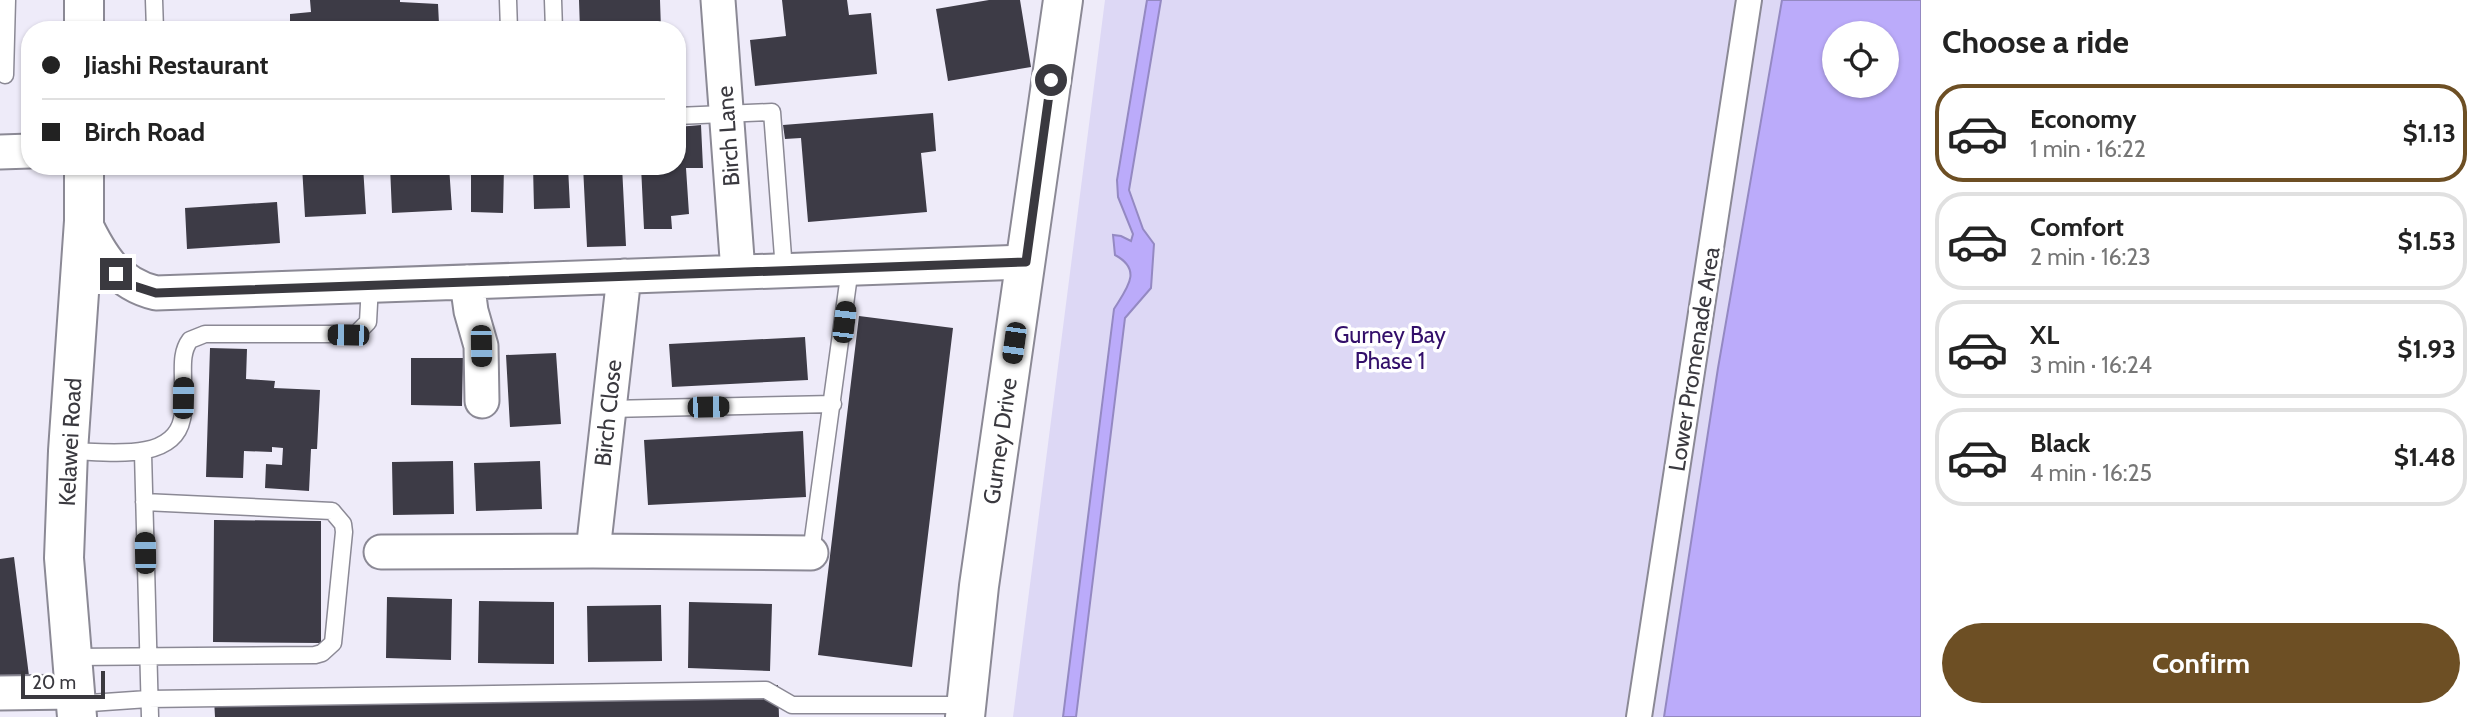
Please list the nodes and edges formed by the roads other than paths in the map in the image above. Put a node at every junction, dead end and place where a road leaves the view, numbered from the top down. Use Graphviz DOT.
graph roads {
  1 [pos="7,0"];
  2 [pos="84,0"];
  3 [pos="154,0"];
  4 [pos="508,0"];
  5 [pos="553,0"];
  6 [pos="718,0"];
  7 [pos="1063,0"];
  8 [pos="1749,0"];
  9 [pos="84,21"];
  10 [pos="155,21"];
  11 [pos="509,21"];
  12 [pos="554,21"];
  13 [pos="5,75"];
  14 [pos="726,113"];
  15 [pos="686,115"];
  16 [pos="21,151"];
  17 [pos="0,152"];
  18 [pos="84,175"];
  19 [pos="84,221"];
  20 [pos="1026,262"];
  21 [pos="850,268"];
  22 [pos="784,270"];
  23 [pos="738,272"];
  24 [pos="624,276"];
  25 [pos="467,282"];
  26 [pos="370,285"];
  27 [pos="482,401"];
  28 [pos="833,404"];
  29 [pos="608,408"];
  30 [pos="68,451"];
  31 [pos="143,453"];
  32 [pos="144,502"];
  33 [pos="593,551"];
  34 [pos="381,552"];
  35 [pos="811,553"];
  36 [pos="147,655"];
  37 [pos="0,693"];
  38 [pos="75,693"];
  39 [pos="148,699"];
  40 [pos="792,711"];
  41 [pos="883,711"];
  42 [pos="965,711"];
  43 [pos="150,717"];
  44 [pos="1639,717"];
  1 -- 13 [label="lane"];
  2 -- 9 [label="main road"];
  3 -- 10 [label="lane"];
  4 -- 11 [label="lane"];
  5 -- 12 [label="lane"];
  6 -- 14 [label="street, Birch Lane"];
  7 -- 20 [label="main road, Gurney Drive"];
  8 -- 44 [label="street, Lower Promenade Area"];
  14 -- 15 [label="lane"];
  14 -- 22 [label="lane"];
  14 -- 23 [label="street, Birch Lane"];
  16 -- 17 [label="street"];
  18 -- 19 [label="main road, Kelawei Road"];
  19 -- 26 [label="street"];
  19 -- 30 [label="main road, Kelawei Road"];
  20 -- 21 [label="street"];
  20 -- 42 [label="main road, Gurney Drive"];
  21 -- 22 [label="street"];
  21 -- 28 [label="lane"];
  22 -- 23 [label="street"];
  23 -- 24 [label="street"];
  24 -- 25 [label="street"];
  24 -- 29 [label="street, Birch Close"];
  25 -- 26 [label="street"];
  25 -- 27 [label="street"];
  26 -- 31 [label="lane"];
  28 -- 29 [label="lane"];
  28 -- 35 [label="lane"];
  29 -- 33 [label="street, Birch Close"];
  30 -- 31 [label="lane"];
  30 -- 38 [label="main road, Kelawei Road"];
  31 -- 32 [label="lane"];
  32 -- 36 [label="lane"];
  32 -- 36 [label="lane"];
  33 -- 34 [label="street"];
  33 -- 35 [label="street"];
  36 -- 38 [label="lane"];
  36 -- 39 [label="lane"];
  37 -- 38 [label="street"];
  38 -- 39 [label="lane"];
  39 -- 40 [label="lane"];
  39 -- 43 [label="lane"];
  40 -- 41 [label="lane"];
  41 -- 42 [label="lane"];
}
